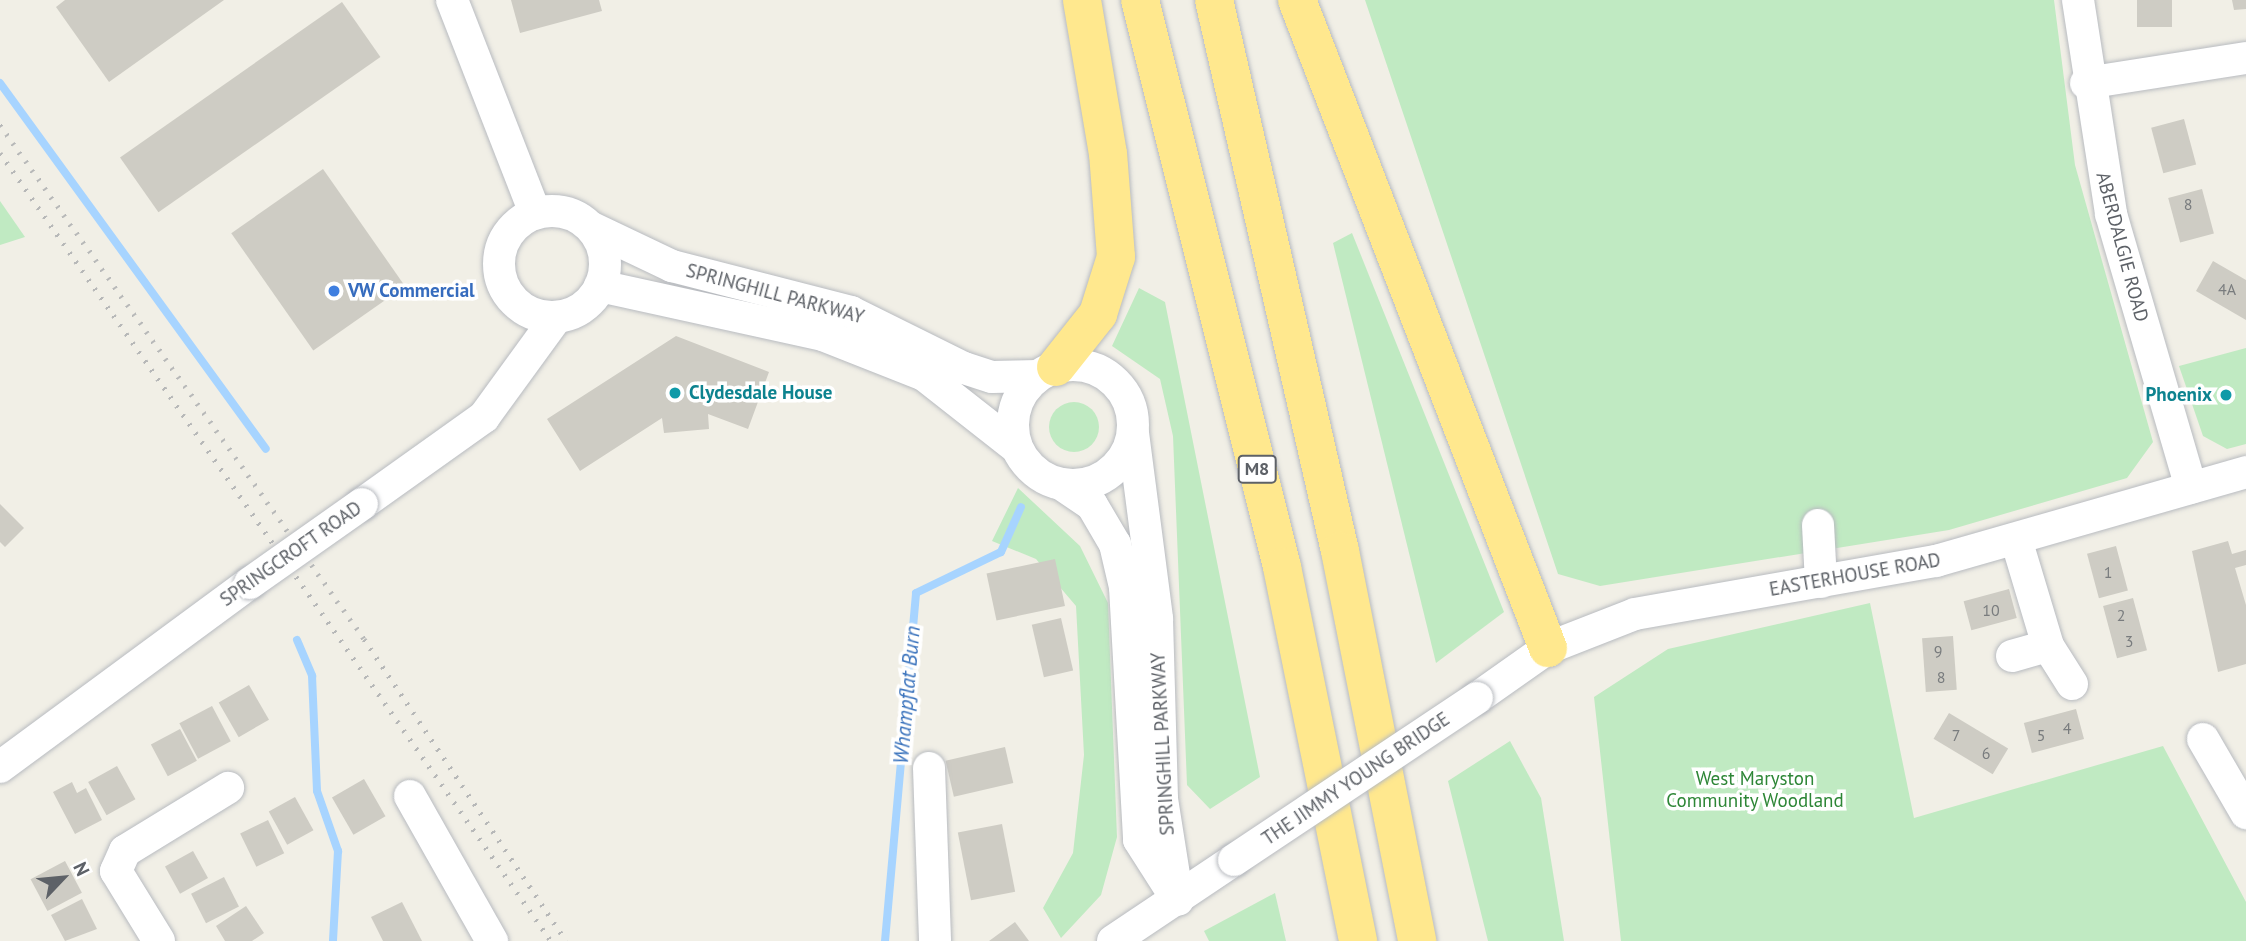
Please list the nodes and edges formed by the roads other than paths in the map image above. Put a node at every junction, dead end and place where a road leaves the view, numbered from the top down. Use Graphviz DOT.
graph roads {
  1 [pos="453,0"];
  2 [pos="1082,0"];
  3 [pos="1140,0"];
  4 [pos="1214,0"];
  5 [pos="1297,0"];
  6 [pos="2078,0"];
  7 [pos="2246,58"];
  8 [pos="2086,83"];
  9 [pos="535,213"];
  10 [pos="592,228"];
  11 [pos="600,286"];
  12 [pos="556,317"];
  13 [pos="1047,371"];
  14 [pos="1133,433"];
  15 [pos="1017,448"];
  16 [pos="2246,472"];
  17 [pos="1061,484"];
  18 [pos="2191,488"];
  19 [pos="1818,525"];
  20 [pos="2017,539"];
  21 [pos="1821,582"];
  22 [pos="2048,646"];
  23 [pos="1548,648"];
  24 [pos="2012,656"];
  25 [pos="2072,684"];
  26 [pos="1478,698"];
  27 [pos="2203,738"];
  28 [pos="0,767"];
  29 [pos="929,768"];
  30 [pos="228,788"];
  31 [pos="410,796"];
  32 [pos="2246,813"];
  33 [pos="1178,900"];
  34 [pos="159,941"];
  35 [pos="492,941"];
  36 [pos="935,941"];
  37 [pos="1113,941"];
  38 [pos="1358,941"];
  39 [pos="1417,941"];
  1 -- 9 [label="street"];
  2 -- 13 [label="highway"];
  3 -- 38 [label="highway, M8"];
  4 -- 39 [label="highway"];
  5 -- 23 [label="highway"];
  6 -- 8 [label="street, ABERDALGIE ROAD"];
  7 -- 8 [label="street"];
  8 -- 18 [label="street, ABERDALGIE ROAD"];
  9 -- 10 [label="street"];
  9 -- 12 [label="street"];
  10 -- 11 [label="street"];
  10 -- 13 [label="street, SPRINGHILL PARKWAY"];
  11 -- 12 [label="street"];
  11 -- 15 [label="street, SPRINGHILL PARKWAY"];
  12 -- 28 [label="street, SPRINGCROFT ROAD, bridge"];
  13 -- 14 [label="street, SPRINGHILL PARKWAY"];
  13 -- 15 [label="street"];
  14 -- 17 [label="street"];
  14 -- 33 [label="street, SPRINGHILL PARKWAY"];
  15 -- 17 [label="street, SPRINGHILL PARKWAY"];
  16 -- 18 [label="street, EASTERHOUSE ROAD"];
  17 -- 33 [label="street, SPRINGHILL PARKWAY"];
  18 -- 20 [label="street, EASTERHOUSE ROAD"];
  19 -- 21 [label="street"];
  20 -- 21 [label="street, EASTERHOUSE ROAD"];
  20 -- 22 [label="street"];
  21 -- 23 [label="street, EASTERHOUSE ROAD"];
  22 -- 24 [label="street"];
  22 -- 25 [label="street"];
  23 -- 26 [label="street, EASTERHOUSE ROAD"];
  26 -- 33 [label="street, THE JIMMY YOUNG BRIDGE, bridge"];
  27 -- 32 [label="street"];
  29 -- 36 [label="street"];
  30 -- 34 [label="street"];
  31 -- 35 [label="street"];
  33 -- 37 [label="street"];
}
